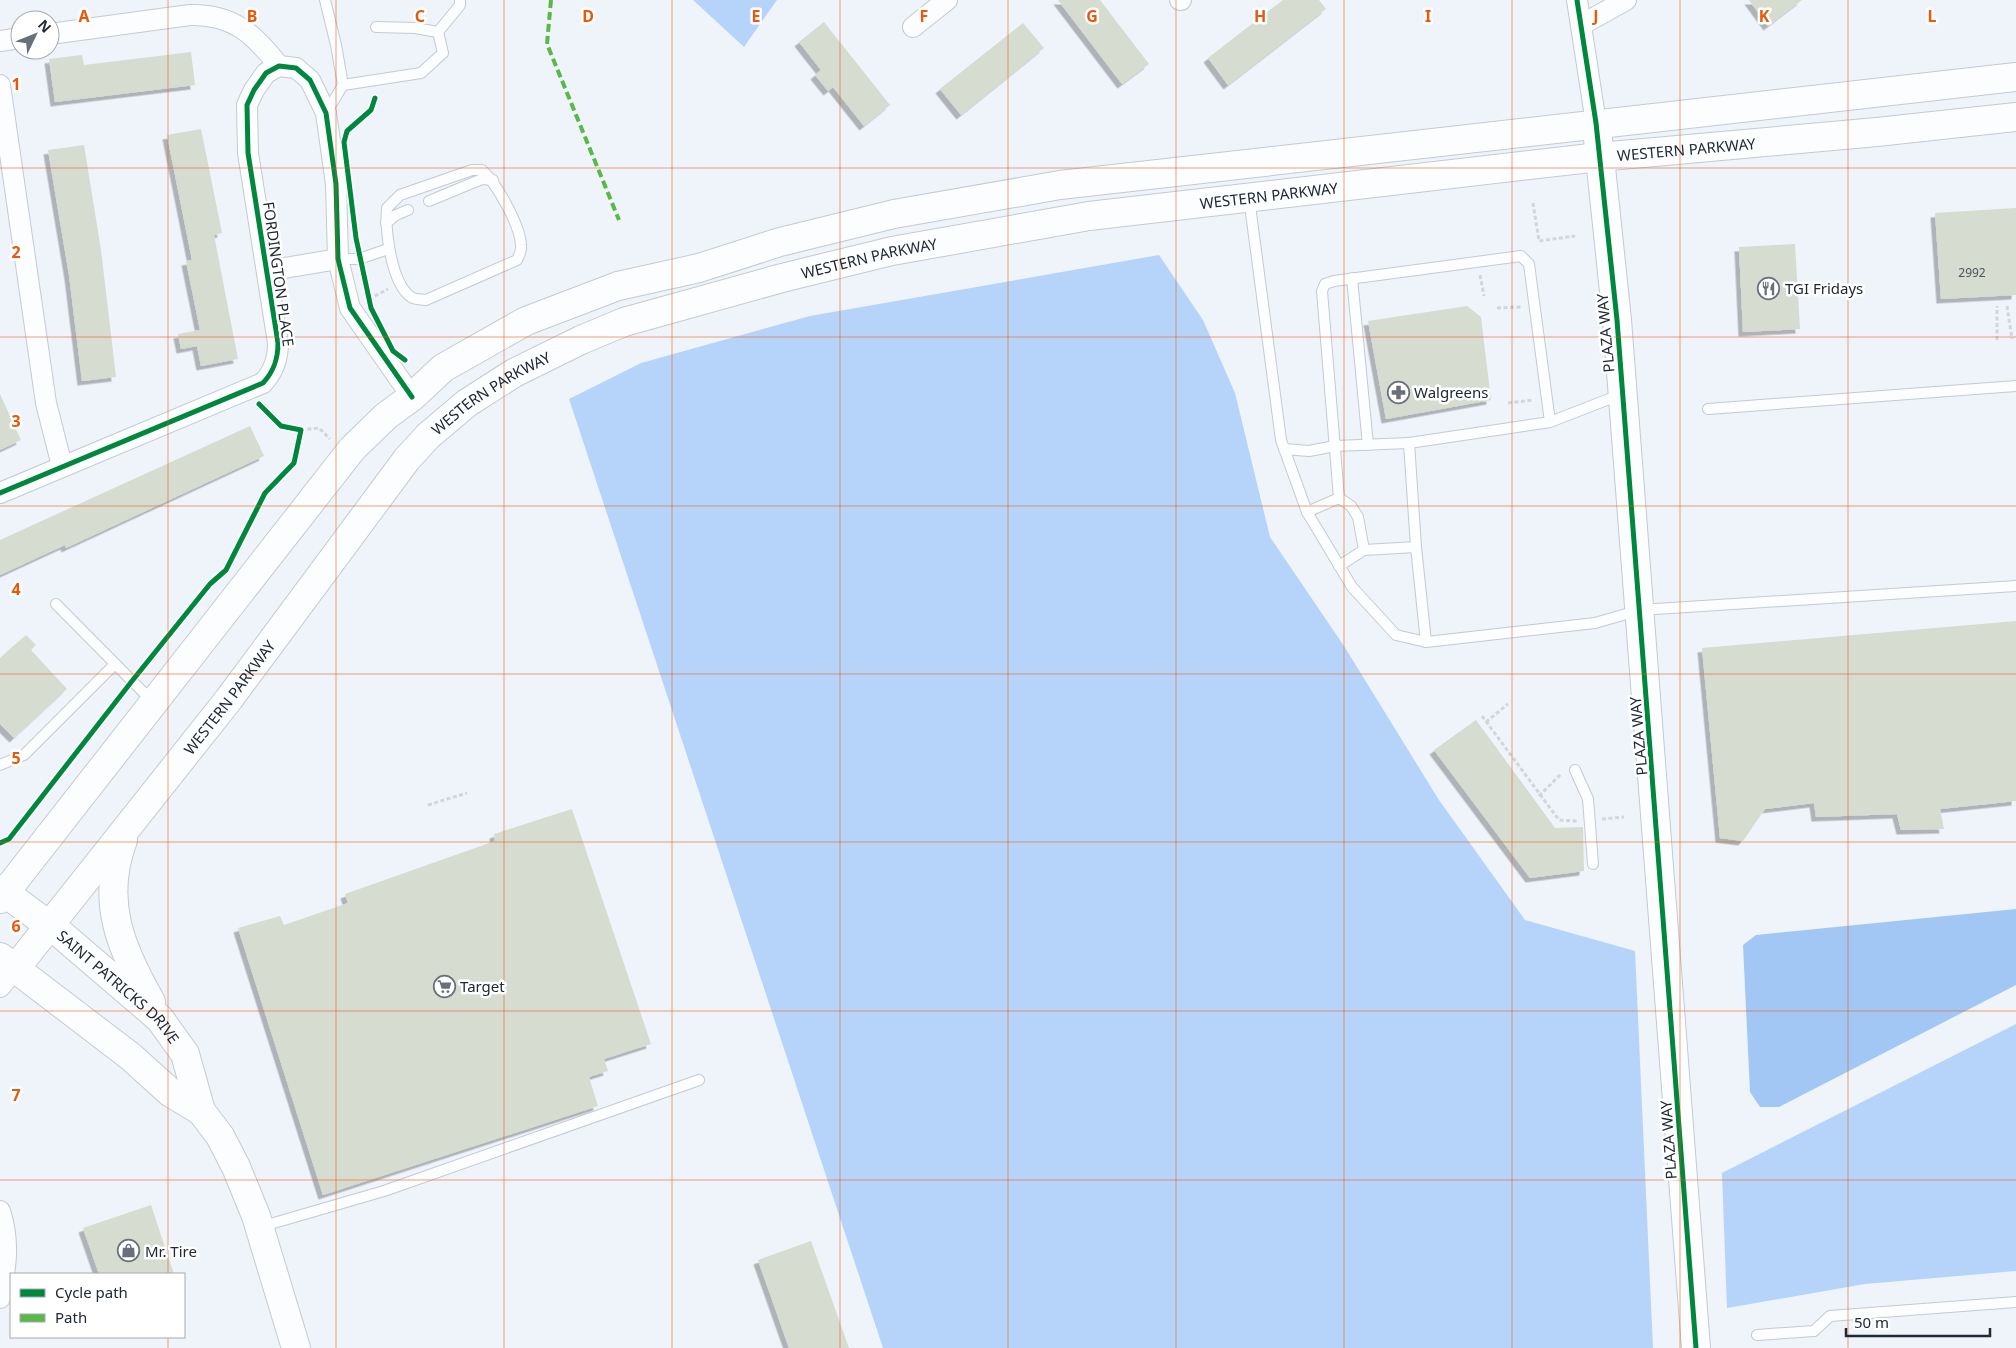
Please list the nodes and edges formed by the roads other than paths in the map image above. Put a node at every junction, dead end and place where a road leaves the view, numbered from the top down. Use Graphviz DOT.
graph roads {
  1 [pos="325,0"];
  2 [pos="460,0"];
  3 [pos="947,0"];
  4 [pos="1577,0"];
  5 [pos="1626,0"];
  6 [pos="1583,24"];
  7 [pos="913,27"];
  8 [pos="376,28"];
  9 [pos="438,32"];
  10 [pos="60,33"];
  11 [pos="278,66"];
  12 [pos="2016,77"];
  13 [pos="0,85"];
  14 [pos="343,85"];
  15 [pos="326,113"];
  16 [pos="2016,117"];
  17 [pos="1596,123"];
  18 [pos="1599,157"];
  19 [pos="493,180"];
  20 [pos="1249,198"];
  21 [pos="429,202"];
  22 [pos="408,210"];
  23 [pos="386,223"];
  24 [pos="388,248"];
  25 [pos="338,259"];
  26 [pos="267,271"];
  27 [pos="1352,278"];
  28 [pos="2016,386"];
  29 [pos="1622,394"];
  30 [pos="412,396"];
  31 [pos="1708,409"];
  32 [pos="1550,422"];
  33 [pos="1409,443"];
  34 [pos="1368,445"];
  35 [pos="1335,446"];
  36 [pos="1284,449"];
  37 [pos="62,466"];
  38 [pos="0,493"];
  39 [pos="1339,498"];
  40 [pos="1307,512"];
  41 [pos="1416,547"];
  42 [pos="1364,550"];
  43 [pos="1339,566"];
  44 [pos="2016,586"];
  45 [pos="56,604"];
  46 [pos="1640,610"];
  47 [pos="1426,642"];
  48 [pos="115,664"];
  49 [pos="153,703"];
  50 [pos="0,765"];
  51 [pos="1570,770"];
  52 [pos="128,825"];
  53 [pos="1593,864"];
  54 [pos="2,894"];
  55 [pos="49,925"];
  56 [pos="5,971"];
  57 [pos="160,1019"];
  58 [pos="700,1080"];
  59 [pos="200,1111"];
  60 [pos="0,1211"];
  61 [pos="259,1227"];
  62 [pos="0,1298"];
  63 [pos="2016,1302"];
  64 [pos="1758,1335"];
  65 [pos="296,1348"];
  66 [pos="1696,1348"];
  1 -- 14 [label="lane"];
  2 -- 9 [label="lane"];
  3 -- 7 [label="street"];
  4 -- 6 [label="street"];
  5 -- 6 [label="street"];
  6 -- 17 [label="street"];
  8 -- 9 [label="lane"];
  9 -- 14 [label="lane"];
  10 -- 11 [label="street"];
  11 -- 15 [label="street"];
  11 -- 26 [label="street, FORDINGTON PLACE"];
  12 -- 17 [label="main road"];
  13 -- 37 [label="street"];
  14 -- 15 [label="lane"];
  15 -- 25 [label="street"];
  16 -- 18 [label="main road, WESTERN PARKWAY"];
  17 -- 18 [label="main road, PLAZA WAY"];
  17 -- 30 [label="main road"];
  18 -- 20 [label="main road, WESTERN PARKWAY"];
  18 -- 29 [label="main road, PLAZA WAY"];
  19 -- 21 [label="lane"];
  19 -- 23 [label="lane"];
  19 -- 24 [label="lane"];
  20 -- 36 [label="lane"];
  20 -- 52 [label="main road, WESTERN PARKWAY"];
  22 -- 23 [label="lane"];
  23 -- 24 [label="lane"];
  24 -- 25 [label="lane"];
  25 -- 26 [label="street"];
  25 -- 30 [label="street"];
  26 -- 37 [label="street, FORDINGTON PLACE"];
  27 -- 32 [label="lane"];
  27 -- 34 [label="lane"];
  27 -- 35 [label="lane"];
  28 -- 31 [label="lane"];
  29 -- 32 [label="lane"];
  29 -- 46 [label="main road, PLAZA WAY"];
  30 -- 49 [label="main road"];
  32 -- 33 [label="lane"];
  33 -- 34 [label="lane"];
  33 -- 41 [label="lane"];
  34 -- 35 [label="lane"];
  35 -- 36 [label="lane"];
  35 -- 39 [label="lane"];
  36 -- 40 [label="lane"];
  37 -- 38 [label="street, FORDINGTON PLACE"];
  39 -- 40 [label="lane"];
  39 -- 42 [label="lane"];
  40 -- 43 [label="lane"];
  41 -- 42 [label="lane"];
  41 -- 47 [label="lane"];
  42 -- 43 [label="lane"];
  43 -- 47 [label="lane"];
  44 -- 46 [label="lane"];
  45 -- 48 [label="lane"];
  46 -- 47 [label="lane"];
  46 -- 66 [label="main road, PLAZA WAY"];
  48 -- 49 [label="lane"];
  48 -- 50 [label="lane"];
  49 -- 54 [label="main road"];
  51 -- 53 [label="lane"];
  52 -- 55 [label="main road, WESTERN PARKWAY"];
  52 -- 57 [label="main road"];
  54 -- 55 [label="main road, SAINT PATRICKS DRIVE"];
  55 -- 56 [label="main road, WESTERN PARKWAY"];
  55 -- 57 [label="main road, SAINT PATRICKS DRIVE"];
  56 -- 59 [label="main road, SAINT PATRICKS DRIVE"];
  57 -- 59 [label="main road, SAINT PATRICKS DRIVE"];
  58 -- 61 [label="lane"];
  59 -- 61 [label="main road, SAINT PATRICKS DRIVE"];
  60 -- 62 [label="street"];
  61 -- 65 [label="main road, SAINT PATRICKS DRIVE"];
  63 -- 64 [label="lane"];
}
